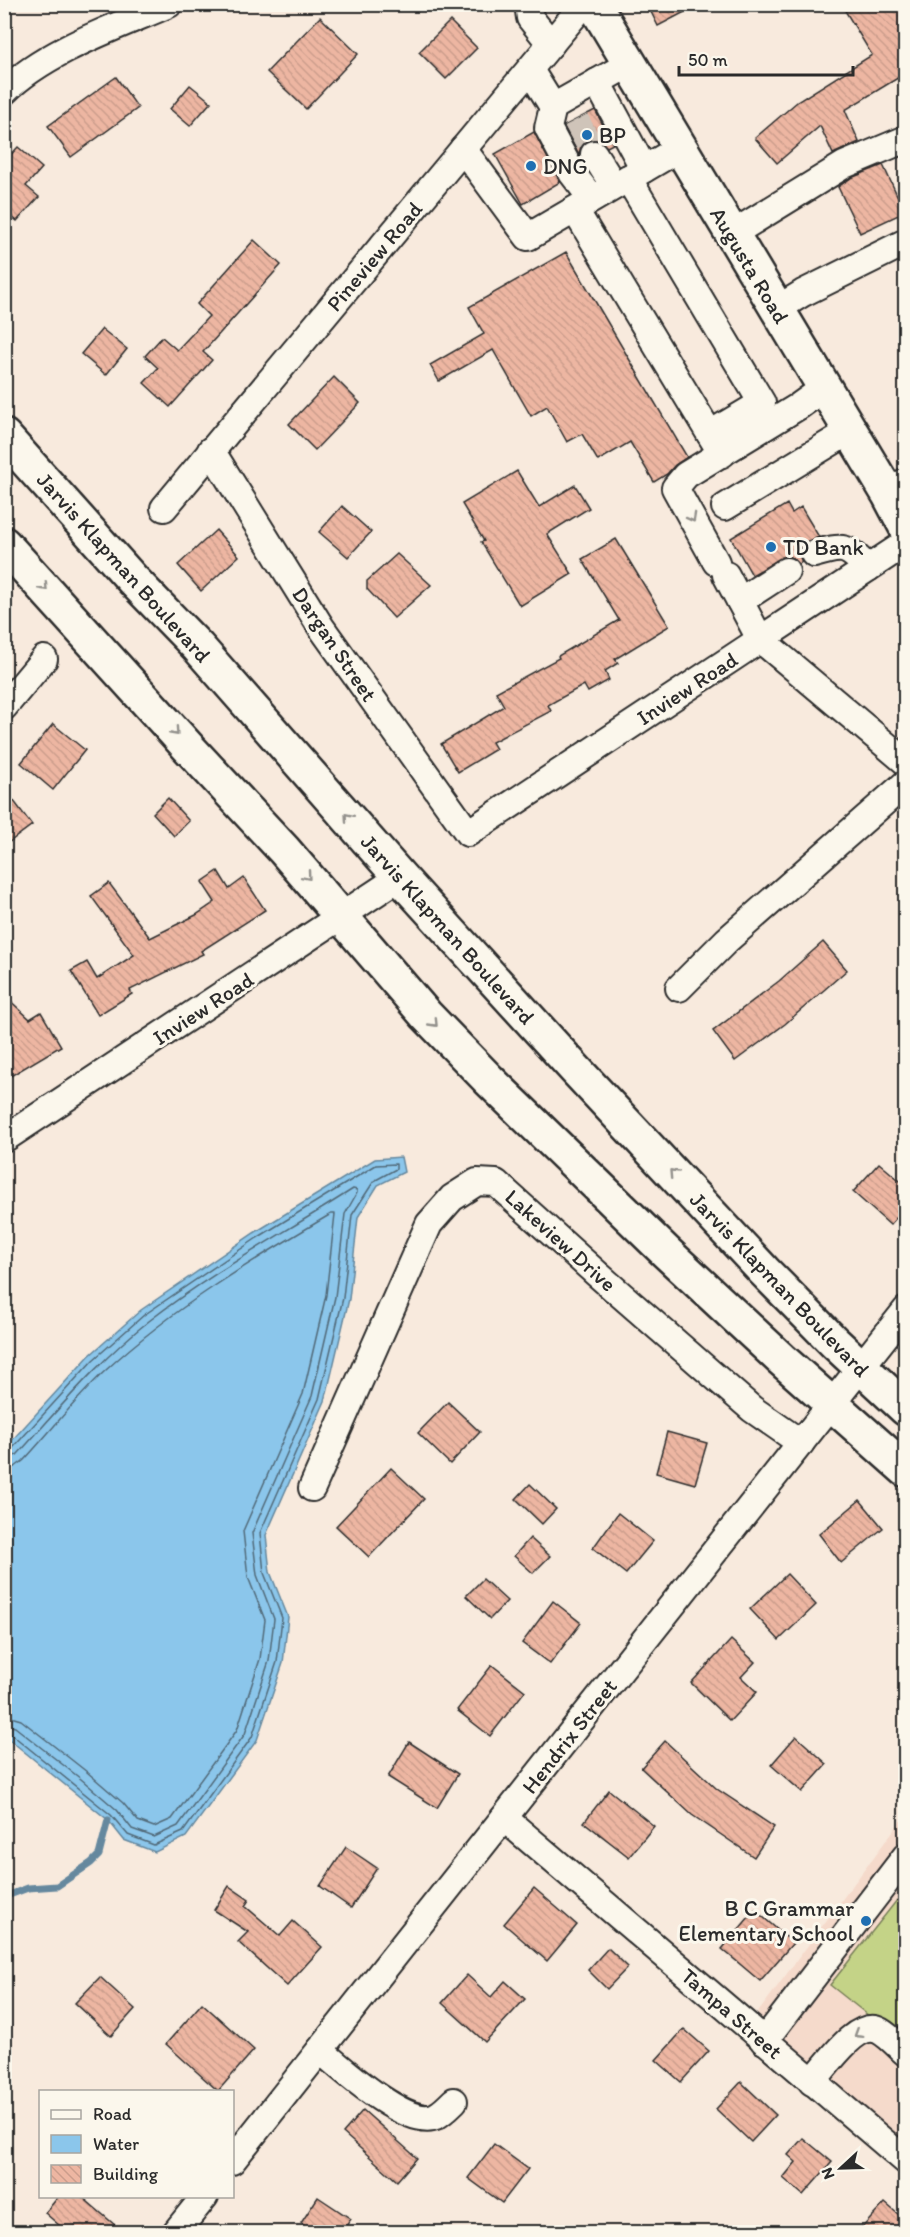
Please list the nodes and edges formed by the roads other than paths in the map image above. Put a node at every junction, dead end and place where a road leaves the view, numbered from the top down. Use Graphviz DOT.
graph roads {
  1 [pos="169,4"];
  2 [pos="528,4"];
  3 [pos="584,4"];
  4 [pos="594,4"];
  5 [pos="551,44"];
  6 [pos="629,64"];
  7 [pos="530,70"];
  8 [pos="597,82"];
  9 [pos="4,92"];
  10 [pos="565,108"];
  11 [pos="906,139"];
  12 [pos="680,148"];
  13 [pos="463,149"];
  14 [pos="594,154"];
  15 [pos="629,178"];
  16 [pos="583,205"];
  17 [pos="732,234"];
  18 [pos="906,242"];
  19 [pos="777,309"];
  20 [pos="824,388"];
  21 [pos="850,431"];
  22 [pos="4,436"];
  23 [pos="716,444"];
  24 [pos="4,448"];
  25 [pos="212,450"];
  26 [pos="897,488"];
  27 [pos="54,491"];
  28 [pos="725,507"];
  29 [pos="164,508"];
  30 [pos="906,527"];
  31 [pos="906,543"];
  32 [pos="4,544"];
  33 [pos="814,554"];
  34 [pos="867,568"];
  35 [pos="786,571"];
  36 [pos="740,601"];
  37 [pos="760,639"];
  38 [pos="44,659"];
  39 [pos="4,707"];
  40 [pos="906,762"];
  41 [pos="906,783"];
  42 [pos="468,833"];
  43 [pos="400,877"];
  44 [pos="342,916"];
  45 [pos="679,988"];
  46 [pos="4,1139"];
  47 [pos="906,1310"];
  48 [pos="860,1367"];
  49 [pos="831,1404"];
  50 [pos="906,1410"];
  51 [pos="801,1443"];
  52 [pos="906,1470"];
  53 [pos="312,1488"];
  54 [pos="504,1818"];
  55 [pos="906,1856"];
  56 [pos="764,2040"];
  57 [pos="320,2050"];
  58 [pos="906,2053"];
  59 [pos="812,2082"];
  60 [pos="454,2101"];
  61 [pos="234,2158"];
  62 [pos="906,2162"];
  63 [pos="203,2198"];
  64 [pos="176,2232"];
  1 -- 9 [label="street"];
  2 -- 5 [label="street"];
  3 -- 5 [label="street, Pineview Road"];
  4 -- 6 [label="main road, Augusta Road"];
  5 -- 7 [label="street, Pineview Road"];
  6 -- 8 [label="street"];
  6 -- 12 [label="main road, Augusta Road"];
  7 -- 10 [label="street"];
  7 -- 13 [label="street, Pineview Road"];
  8 -- 10 [label="street"];
  8 -- 15 [label="street"];
  10 -- 16 [label="street"];
  11 -- 17 [label="street"];
  12 -- 15 [label="street"];
  12 -- 17 [label="main road, Augusta Road"];
  13 -- 16 [label="street"];
  13 -- 25 [label="street, Pineview Road"];
  14 -- 15 [label="street"];
  15 -- 16 [label="street"];
  15 -- 23 [label="street"];
  16 -- 23 [label="street"];
  17 -- 19 [label="main road, Augusta Road"];
  18 -- 19 [label="street"];
  19 -- 20 [label="main road, Augusta Road"];
  20 -- 21 [label="main road, Augusta Road"];
  20 -- 23 [label="street"];
  21 -- 26 [label="main road, Augusta Road"];
  21 -- 28 [label="street"];
  22 -- 27 [label="main road, Jarvis Klapman Boulevard"];
  23 -- 36 [label="street, one-way"];
  24 -- 27 [label="main road"];
  25 -- 29 [label="street, Pineview Road"];
  25 -- 42 [label="street, Dargan Street"];
  26 -- 30 [label="main road, Augusta Road"];
  43 -- 27 [label="main road, Jarvis Klapman Boulevard, one-way"];
  31 -- 34 [label="street, Inview Road"];
  32 -- 44 [label="main road, Jarvis Klapman Boulevard, one-way"];
  33 -- 34 [label="street"];
  34 -- 37 [label="street, Inview Road"];
  35 -- 36 [label="street"];
  36 -- 37 [label="street"];
  37 -- 40 [label="street"];
  37 -- 42 [label="street, Inview Road"];
  38 -- 39 [label="street"];
  41 -- 45 [label="street"];
  43 -- 44 [label="street, Inview Road"];
  48 -- 43 [label="main road, Jarvis Klapman Boulevard, one-way"];
  44 -- 46 [label="street, Inview Road"];
  44 -- 49 [label="main road, Jarvis Klapman Boulevard, one-way"];
  47 -- 48 [label="street, Hendrix Street"];
  48 -- 49 [label="street, Hendrix Street"];
  48 -- 50 [label="main road, Jarvis Klapman Boulevard"];
  49 -- 51 [label="street, Hendrix Street"];
  49 -- 52 [label="main road, Jarvis Klapman Boulevard"];
  51 -- 53 [label="street, Lakeview Drive"];
  51 -- 54 [label="street, Hendrix Street"];
  54 -- 56 [label="street, Tampa Street"];
  54 -- 57 [label="street, Hendrix Street"];
  55 -- 56 [label="street"];
  56 -- 59 [label="street, Tampa Street"];
  57 -- 60 [label="street"];
  57 -- 61 [label="street, Hendrix Street"];
  58 -- 59 [label="street, one-way"];
  59 -- 62 [label="street, Tampa Street"];
  63 -- 64 [label="street"];
}
